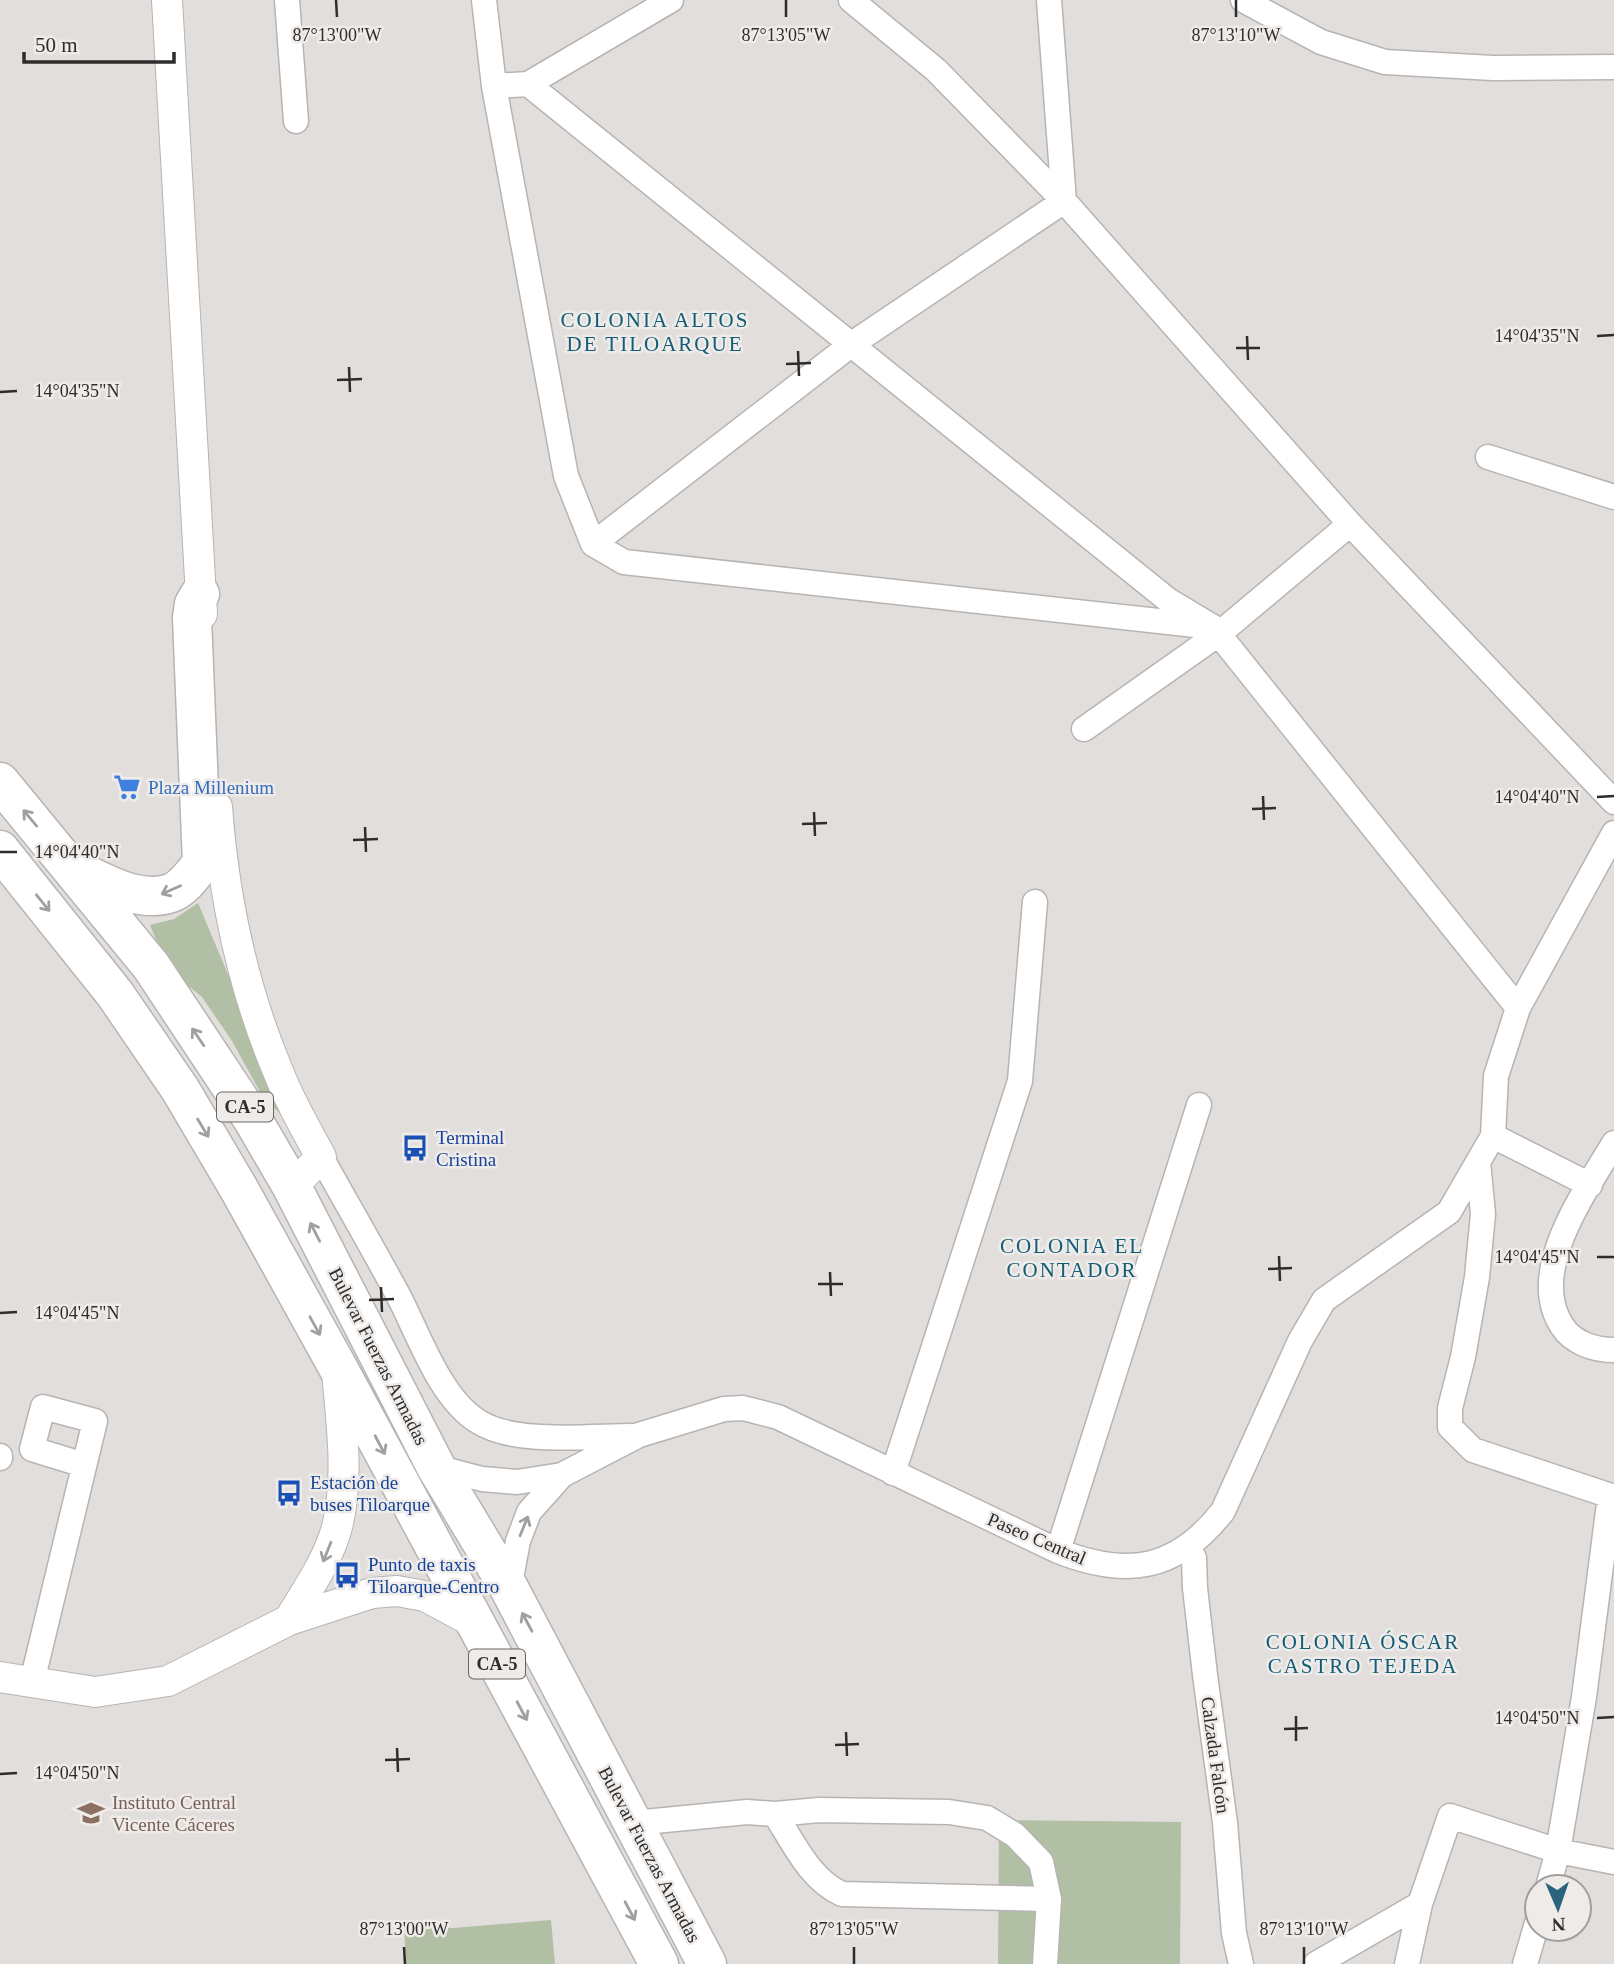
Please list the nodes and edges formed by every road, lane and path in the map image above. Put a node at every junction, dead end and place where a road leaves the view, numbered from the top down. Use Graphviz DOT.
graph roads {
  1 [pos="167,0"];
  2 [pos="287,0"];
  3 [pos="484,0"];
  4 [pos="671,0"];
  5 [pos="851,0"];
  6 [pos="1049,0"];
  7 [pos="1243,0"];
  8 [pos="1614,67"];
  9 [pos="528,84"];
  10 [pos="494,86"];
  11 [pos="296,121"];
  12 [pos="1064,201"];
  13 [pos="852,344"];
  14 [pos="1488,457"];
  15 [pos="1614,497"];
  16 [pos="1350,524"];
  17 [pos="593,544"];
  18 [pos="200,594"];
  19 [pos="1216,630"];
  20 [pos="1084,729"];
  21 [pos="0,782"];
  22 [pos="1614,802"];
  23 [pos="1614,833"];
  24 [pos="0,850"];
  25 [pos="71,868"];
  26 [pos="1035,902"];
  27 [pos="1518,1008"];
  28 [pos="1199,1105"];
  29 [pos="1493,1136"];
  30 [pos="1614,1143"];
  31 [pos="321,1157"];
  32 [pos="1478,1162"];
  33 [pos="1590,1185"];
  34 [pos="292,1187"];
  35 [pos="1614,1350"];
  36 [pos="336,1364"];
  37 [pos="639,1436"];
  38 [pos="84,1465"];
  39 [pos="436,1467"];
  40 [pos="893,1473"];
  41 [pos="562,1475"];
  42 [pos="1612,1497"];
  43 [pos="1188,1547"];
  44 [pos="1058,1551"];
  45 [pos="509,1588"];
  46 [pos="289,1620"];
  47 [pos="475,1623"];
  48 [pos="0,1677"];
  49 [pos="32,1682"];
  50 [pos="775,1814"];
  51 [pos="634,1824"];
  52 [pos="1559,1851"];
  53 [pos="1614,1862"];
  54 [pos="1552,1873"];
  55 [pos="1049,1899"];
  56 [pos="1420,1904"];
  57 [pos="1531,1943"];
  58 [pos="659,1964"];
  59 [pos="707,1964"];
  60 [pos="1045,1964"];
  61 [pos="1241,1964"];
  62 [pos="1316,1964"];
  63 [pos="1407,1964"];
  64 [pos="1525,1964"];
  1 -- 18 [label="street"];
  2 -- 11 [label="street"];
  3 -- 10 [label="street"];
  4 -- 9 [label="street"];
  5 -- 12 [label="street"];
  6 -- 12 [label="street"];
  7 -- 8 [label="street"];
  9 -- 10 [label="street"];
  9 -- 13 [label="street"];
  10 -- 17 [label="street"];
  12 -- 13 [label="street"];
  12 -- 16 [label="street"];
  13 -- 17 [label="street"];
  13 -- 19 [label="street"];
  14 -- 15 [label="street"];
  16 -- 19 [label="street"];
  16 -- 22 [label="street"];
  17 -- 19 [label="street"];
  18 -- 25 [label="highway, one-way"];
  18 -- 31 [label="street"];
  19 -- 20 [label="street"];
  19 -- 27 [label="street"];
  25 -- 21 [label="highway, Bulevar Fuerzas Armadas / CA-5, one-way"];
  23 -- 27 [label="street"];
  24 -- 36 [label="highway, Bulevar Fuerzas Armadas / CA-5, one-way"];
  34 -- 25 [label="highway, Bulevar Fuerzas Armadas / CA-5, one-way"];
  26 -- 40 [label="street"];
  27 -- 29 [label="street"];
  28 -- 44 [label="street"];
  29 -- 32 [label="street, Paseo Central"];
  29 -- 33 [label="street"];
  30 -- 33 [label="street"];
  31 -- 34 [label="street"];
  31 -- 37 [label="street"];
  32 -- 42 [label="street"];
  32 -- 43 [label="street, Paseo Central"];
  33 -- 35 [label="street"];
  39 -- 34 [label="highway, Bulevar Fuerzas Armadas / CA-5, one-way"];
  36 -- 46 [label="street, one-way"];
  36 -- 47 [label="highway, Bulevar Fuerzas Armadas / CA-5, one-way"];
  37 -- 40 [label="street, Paseo Central"];
  37 -- 41 [label="street, Paseo Central"];
  38 -- 49 [label="street"];
  39 -- 41 [label="street, Paseo Central"];
  39 -- 45 [label="highway, Bulevar Fuerzas Armadas / CA-5"];
  40 -- 44 [label="street, Paseo Central"];
  45 -- 41 [label="street, Paseo Central, one-way"];
  42 -- 52 [label="street"];
  43 -- 44 [label="street, Paseo Central"];
  43 -- 61 [label="street, Calzada Falcón"];
  51 -- 45 [label="highway, Bulevar Fuerzas Armadas / CA-5, one-way"];
  46 -- 47 [label="street"];
  46 -- 49 [label="street"];
  47 -- 58 [label="highway, Bulevar Fuerzas Armadas / CA-5, one-way"];
  48 -- 49 [label="street"];
  50 -- 51 [label="street"];
  50 -- 55 [label="street"];
  50 -- 55 [label="street"];
  51 -- 59 [label="highway, Bulevar Fuerzas Armadas / CA-5"];
  52 -- 53 [label="street"];
  52 -- 54 [label="street"];
  52 -- 56 [label="street"];
  55 -- 60 [label="street"];
  56 -- 62 [label="street"];
  56 -- 63 [label="street"];
  57 -- 64 [label="street"];
}
